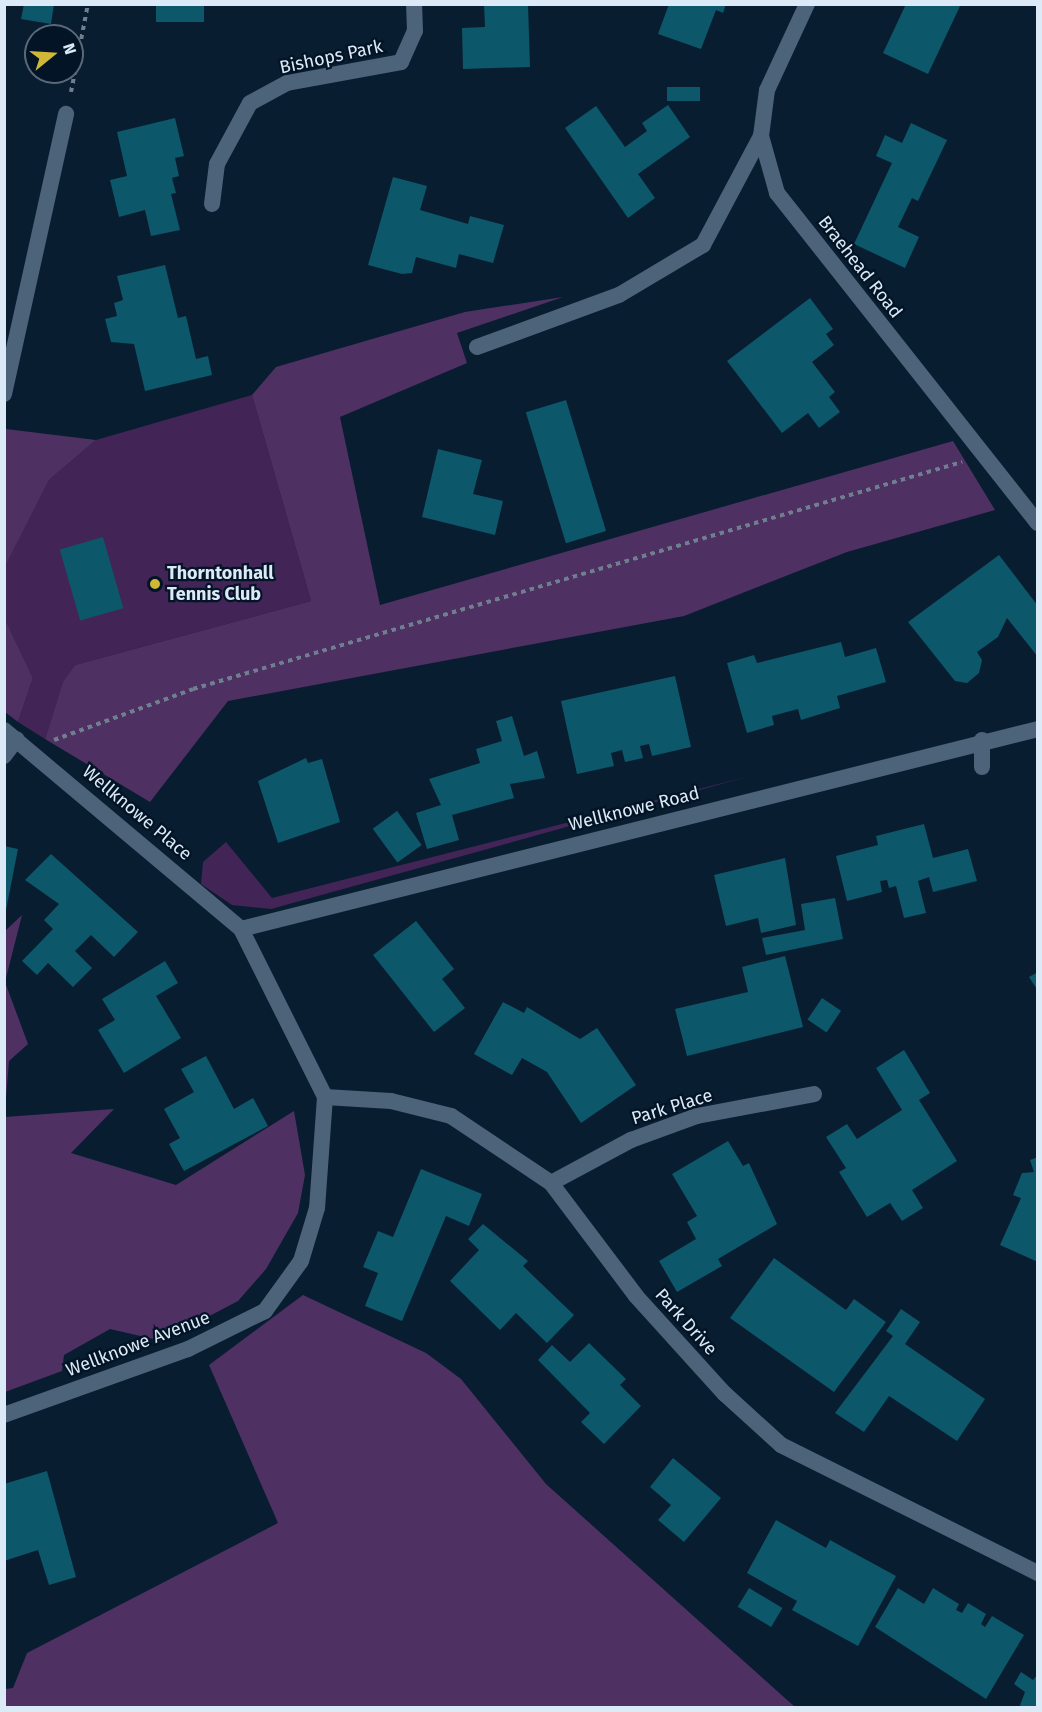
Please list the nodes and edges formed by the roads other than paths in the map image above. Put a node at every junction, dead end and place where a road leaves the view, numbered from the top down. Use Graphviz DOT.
graph roads {
  1 [pos="414,4"];
  2 [pos="807,4"];
  3 [pos="66,114"];
  4 [pos="761,136"];
  5 [pos="212,204"];
  6 [pos="11,337"];
  7 [pos="477,348"];
  8 [pos="4,394"];
  9 [pos="1038,523"];
  10 [pos="1038,729"];
  11 [pos="17,739"];
  12 [pos="982,740"];
  13 [pos="4,756"];
  14 [pos="982,767"];
  15 [pos="241,929"];
  16 [pos="814,1094"];
  17 [pos="326,1097"];
  18 [pos="550,1183"];
  19 [pos="4,1415"];
  20 [pos="1038,1573"];
  1 -- 5 [label="street, Bishops Park"];
  2 -- 4 [label="street, Braehead Road"];
  3 -- 6 [label="street"];
  4 -- 7 [label="street"];
  4 -- 9 [label="street, Braehead Road"];
  6 -- 8 [label="street"];
  10 -- 12 [label="street, Wellknowe Road"];
  11 -- 13 [label="street"];
  11 -- 15 [label="street, Wellknowe Place"];
  12 -- 14 [label="street"];
  12 -- 15 [label="street, Wellknowe Road"];
  15 -- 17 [label="street"];
  16 -- 18 [label="street, Park Place"];
  17 -- 18 [label="street, Park Drive"];
  17 -- 19 [label="street, Wellknowe Avenue"];
  18 -- 20 [label="street, Park Drive"];
}
